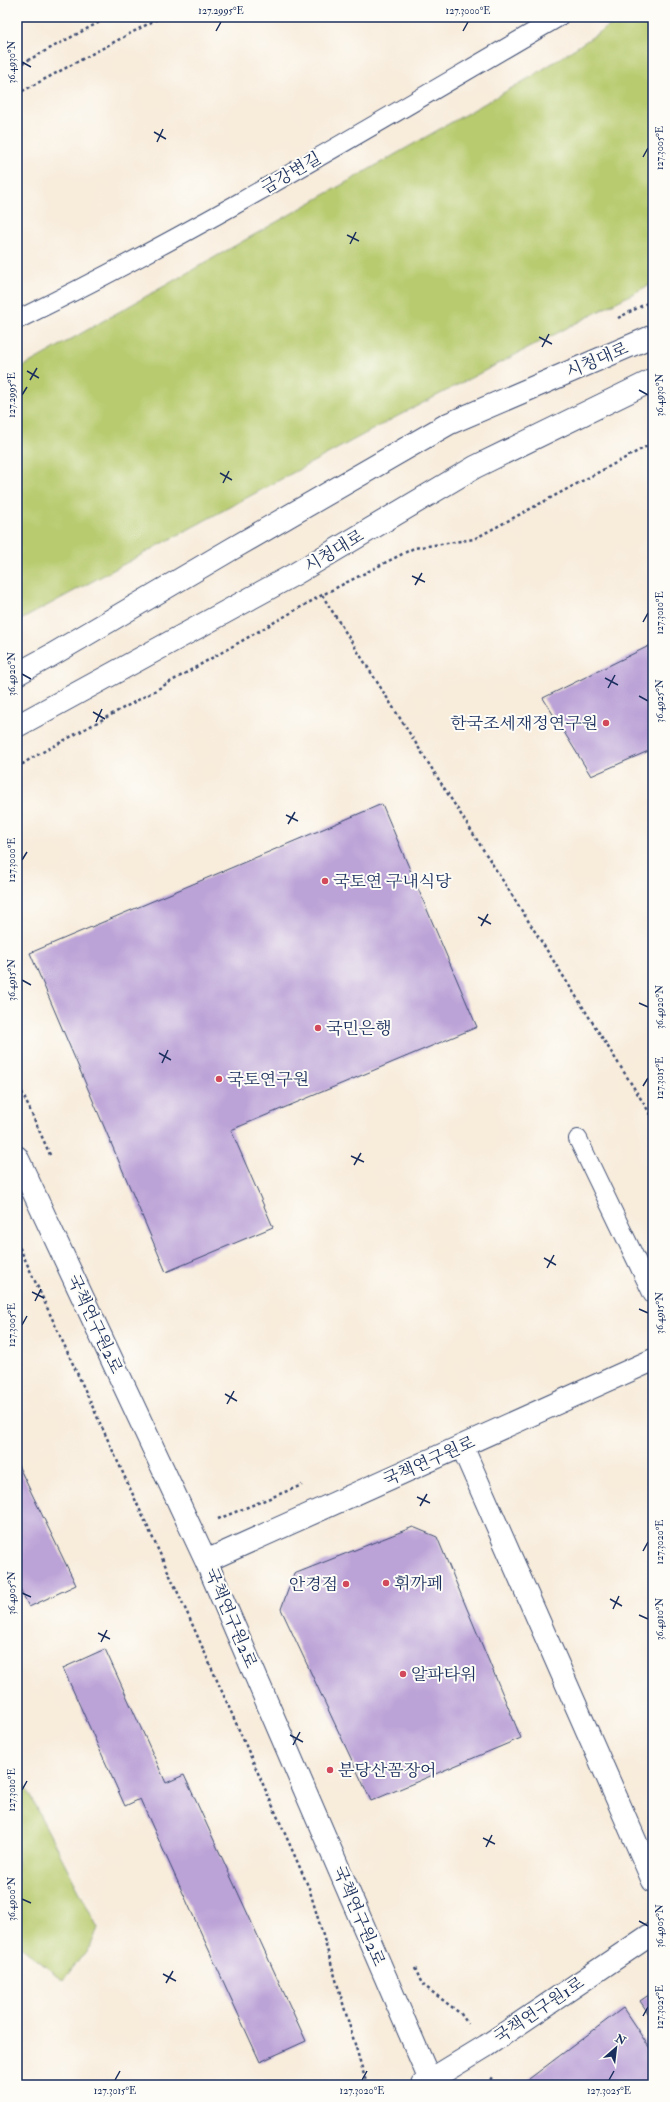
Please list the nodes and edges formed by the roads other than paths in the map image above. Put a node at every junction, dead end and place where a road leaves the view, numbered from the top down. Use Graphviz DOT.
graph roads {
  1 [pos="559,17"];
  2 [pos="17,320"];
  3 [pos="653,336"];
  4 [pos="653,380"];
  5 [pos="17,674"];
  6 [pos="17,726"];
  7 [pos="578,1139"];
  8 [pos="17,1157"];
  9 [pos="653,1294"];
  10 [pos="653,1360"];
  11 [pos="462,1446"];
  12 [pos="206,1561"];
  13 [pos="653,1881"];
  14 [pos="653,1933"];
  15 [pos="428,2083"];
  1 -- 2 [label="lane, 금강변길"];
  3 -- 5 [label="street, 시청대로"];
  4 -- 6 [label="street, 시청대로"];
  7 -- 9 [label="lane"];
  8 -- 12 [label="street, 국책연구원2로"];
  10 -- 11 [label="street, 국책연구원로"];
  11 -- 12 [label="street, 국책연구원로"];
  11 -- 13 [label="street"];
  12 -- 15 [label="street, 국책연구원2로"];
  14 -- 15 [label="street, 국책연구원1로"];
}
